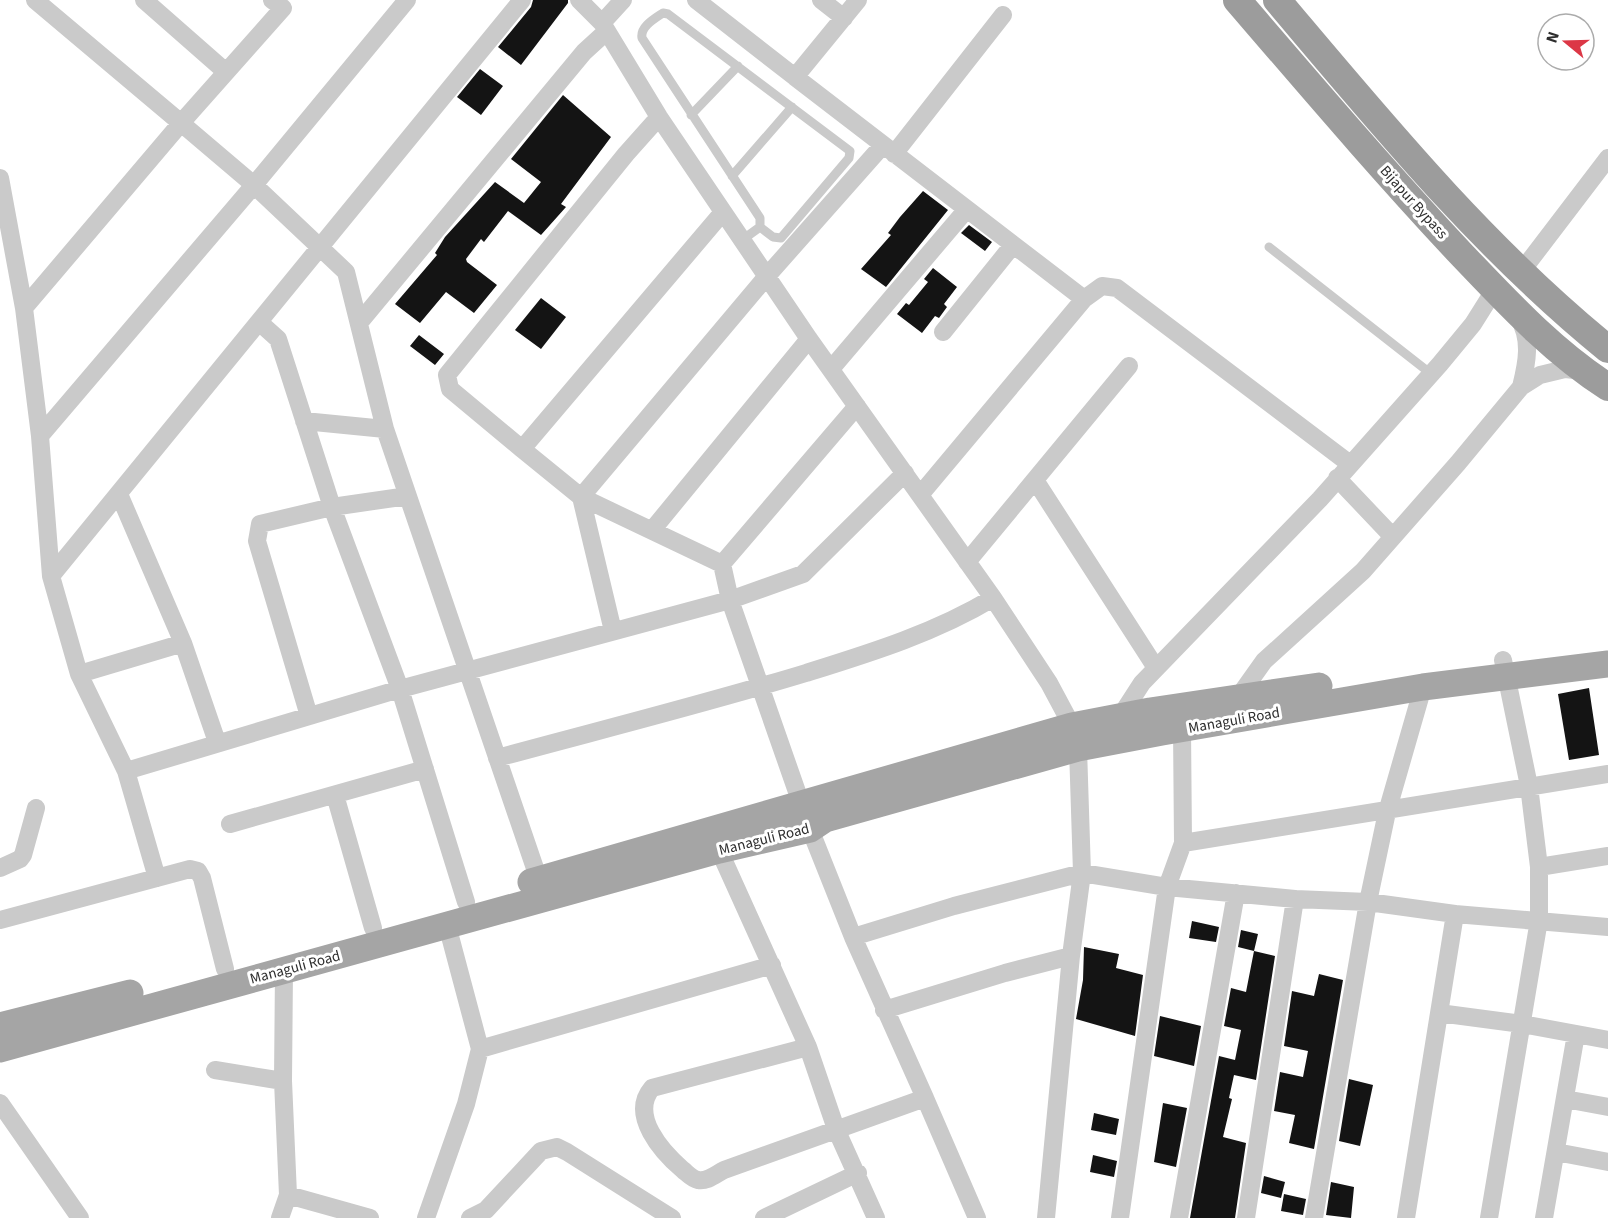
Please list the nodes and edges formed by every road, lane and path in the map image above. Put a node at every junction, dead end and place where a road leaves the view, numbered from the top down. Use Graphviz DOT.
graph roads {
  1 [pos="35,0"];
  2 [pos="144,0"];
  3 [pos="407,0"];
  4 [pos="522,0"];
  5 [pos="579,0"];
  6 [pos="623,0"];
  7 [pos="696,0"];
  8 [pos="821,0"];
  9 [pos="858,0"];
  10 [pos="1237,0"];
  11 [pos="1277,0"];
  12 [pos="281,3"];
  13 [pos="1003,15"];
  14 [pos="844,18"];
  15 [pos="605,27"];
  16 [pos="738,66"];
  17 [pos="226,72"];
  18 [pos="795,77"];
  19 [pos="792,107"];
  20 [pos="692,114"];
  21 [pos="659,117"];
  22 [pos="181,123"];
  23 [pos="889,149"];
  24 [pos="1608,158"];
  25 [pos="732,176"];
  26 [pos="0,178"];
  27 [pos="254,185"];
  28 [pos="966,209"];
  29 [pos="723,212"];
  30 [pos="760,227"];
  31 [pos="742,240"];
  32 [pos="1013,245"];
  33 [pos="321,246"];
  34 [pos="1269,247"];
  35 [pos="1521,272"];
  36 [pos="767,276"];
  37 [pos="1503,298"];
  38 [pos="1084,299"];
  39 [pos="24,308"];
  40 [pos="259,322"];
  41 [pos="359,322"];
  42 [pos="944,332"];
  43 [pos="809,339"];
  44 [pos="1603,342"];
  45 [pos="1129,366"];
  46 [pos="831,369"];
  47 [pos="1584,371"];
  48 [pos="1430,373"];
  49 [pos="1521,387"];
  50 [pos="1608,387"];
  51 [pos="857,406"];
  52 [pos="304,421"];
  53 [pos="385,429"];
  54 [pos="40,436"];
  55 [pos="522,449"];
  56 [pos="1350,464"];
  57 [pos="904,473"];
  58 [pos="1337,478"];
  59 [pos="1035,480"];
  60 [pos="119,494"];
  61 [pos="920,495"];
  62 [pos="408,496"];
  63 [pos="580,496"];
  64 [pos="332,507"];
  65 [pos="653,529"];
  66 [pos="1393,537"];
  67 [pos="967,562"];
  68 [pos="722,564"];
  69 [pos="51,576"];
  70 [pos="993,598"];
  71 [pos="730,600"];
  72 [pos="613,631"];
  73 [pos="183,643"];
  74 [pos="1608,645"];
  75 [pos="1608,664"];
  76 [pos="1156,668"];
  77 [pos="1504,669"];
  78 [pos="468,671"];
  79 [pos="79,674"];
  80 [pos="761,687"];
  81 [pos="1423,687"];
  82 [pos="399,689"];
  83 [pos="1237,699"];
  84 [pos="309,716"];
  85 [pos="1120,717"];
  86 [pos="1182,728"];
  87 [pos="1075,737"];
  88 [pos="217,742"];
  89 [pos="497,758"];
  90 [pos="425,769"];
  91 [pos="126,771"];
  92 [pos="1608,774"];
  93 [pos="1529,786"];
  94 [pos="334,795"];
  95 [pos="36,808"];
  96 [pos="1387,812"];
  97 [pos="806,817"];
  98 [pos="230,824"];
  99 [pos="1183,843"];
  100 [pos="718,850"];
  101 [pos="1608,856"];
  102 [pos="1539,867"];
  103 [pos="0,868"];
  104 [pos="1082,873"];
  105 [pos="157,878"];
  106 [pos="538,880"];
  107 [pos="1167,887"];
  108 [pos="1236,893"];
  109 [pos="1295,899"];
  110 [pos="466,902"];
  111 [pos="1368,902"];
  112 [pos="1455,914"];
  113 [pos="0,920"];
  114 [pos="1539,920"];
  115 [pos="447,925"];
  116 [pos="1608,927"];
  117 [pos="373,928"];
  118 [pos="854,937"];
  119 [pos="1071,957"];
  120 [pos="772,965"];
  121 [pos="225,969"];
  122 [pos="284,970"];
  123 [pos="884,1010"];
  124 [pos="1440,1013"];
  125 [pos="1522,1024"];
  126 [pos="0,1026"];
  127 [pos="1576,1034"];
  128 [pos="1608,1040"];
  129 [pos="808,1047"];
  130 [pos="0,1049"];
  131 [pos="480,1049"];
  132 [pos="215,1070"];
  133 [pos="283,1081"];
  134 [pos="925,1098"];
  135 [pos="1565,1099"];
  136 [pos="0,1103"];
  137 [pos="1608,1107"];
  138 [pos="836,1129"];
  139 [pos="1556,1152"];
  140 [pos="1608,1162"];
  141 [pos="858,1173"];
  142 [pos="288,1195"];
  143 [pos="80,1218"];
  144 [pos="280,1218"];
  145 [pos="370,1218"];
  146 [pos="426,1218"];
  147 [pos="470,1218"];
  148 [pos="672,1218"];
  149 [pos="764,1218"];
  150 [pos="876,1218"];
  151 [pos="977,1218"];
  152 [pos="1046,1218"];
  153 [pos="1120,1218"];
  154 [pos="1179,1218"];
  155 [pos="1246,1218"];
  156 [pos="1314,1218"];
  157 [pos="1406,1218"];
  158 [pos="1489,1218"];
  159 [pos="1544,1218"];
  1 -- 22 [label="street"];
  2 -- 17 [label="street"];
  3 -- 27 [label="street"];
  4 -- 33 [label="street"];
  5 -- 15 [label="street"];
  6 -- 15 [label="street"];
  7 -- 18 [label="street"];
  8 -- 14 [label="street"];
  9 -- 14 [label="street"];
  10 -- 37 [label="highway, Bijapur Bypass"];
  11 -- 35 [label="highway, Bijapur Bypass"];
  12 -- 17 [label="street"];
  13 -- 23 [label="street"];
  14 -- 18 [label="street"];
  15 -- 21 [label="street"];
  15 -- 41 [label="street"];
  16 -- 19 [label="lane"];
  16 -- 20 [label="lane"];
  16 -- 20 [label="lane"];
  17 -- 22 [label="street"];
  18 -- 23 [label="street"];
  19 -- 25 [label="lane"];
  19 -- 30 [label="lane"];
  20 -- 25 [label="lane"];
  21 -- 29 [label="street"];
  21 -- 55 [label="street"];
  22 -- 27 [label="street"];
  22 -- 39 [label="street"];
  23 -- 28 [label="street"];
  23 -- 36 [label="street"];
  24 -- 35 [label="street"];
  25 -- 30 [label="lane"];
  26 -- 39 [label="street"];
  27 -- 33 [label="street"];
  27 -- 54 [label="street"];
  28 -- 32 [label="street"];
  28 -- 46 [label="street"];
  29 -- 31 [label="street"];
  29 -- 55 [label="street"];
  30 -- 31 [label="lane"];
  31 -- 36 [label="street"];
  32 -- 38 [label="street"];
  32 -- 42 [label="street"];
  33 -- 40 [label="street"];
  33 -- 41 [label="street"];
  34 -- 48 [label="lane"];
  35 -- 44 [label="highway, Bijapur Bypass"];
  36 -- 43 [label="street"];
  36 -- 63 [label="street"];
  37 -- 47 [label="highway, Bijapur Bypass"];
  37 -- 48 [label="street"];
  37 -- 49 [label="street"];
  38 -- 56 [label="street"];
  38 -- 61 [label="street"];
  39 -- 54 [label="street"];
  40 -- 52 [label="street"];
  40 -- 60 [label="street"];
  41 -- 53 [label="street"];
  43 -- 46 [label="street"];
  43 -- 65 [label="street"];
  45 -- 59 [label="street"];
  46 -- 51 [label="street"];
  47 -- 49 [label="street"];
  47 -- 50 [label="highway, Bijapur Bypass"];
  48 -- 56 [label="street"];
  49 -- 66 [label="street"];
  51 -- 57 [label="street"];
  51 -- 68 [label="street"];
  52 -- 53 [label="street"];
  52 -- 64 [label="street"];
  53 -- 62 [label="street"];
  54 -- 69 [label="street"];
  55 -- 63 [label="street"];
  56 -- 58 [label="street"];
  57 -- 61 [label="street"];
  57 -- 71 [label="street"];
  58 -- 66 [label="street"];
  58 -- 76 [label="street"];
  59 -- 67 [label="street"];
  59 -- 76 [label="street"];
  60 -- 69 [label="street"];
  60 -- 73 [label="street"];
  61 -- 67 [label="street"];
  62 -- 64 [label="street"];
  62 -- 78 [label="street"];
  63 -- 65 [label="street"];
  63 -- 72 [label="street"];
  64 -- 82 [label="street"];
  64 -- 84 [label="street"];
  65 -- 68 [label="street"];
  66 -- 83 [label="street"];
  67 -- 70 [label="street"];
  68 -- 71 [label="street"];
  69 -- 79 [label="street"];
  70 -- 80 [label="street"];
  70 -- 87 [label="street"];
  71 -- 72 [label="street"];
  71 -- 80 [label="street"];
  72 -- 78 [label="street"];
  73 -- 79 [label="street"];
  73 -- 88 [label="street"];
  74 -- 77 [label="main road, Managuli Road"];
  75 -- 77 [label="main road, Managuli Road"];
  76 -- 85 [label="street"];
  77 -- 81 [label="main road, Managuli Road"];
  77 -- 83 [label="main road, Managuli Road"];
  77 -- 93 [label="street"];
  78 -- 82 [label="street"];
  78 -- 89 [label="street"];
  79 -- 91 [label="street"];
  80 -- 89 [label="street"];
  80 -- 97 [label="street"];
  81 -- 86 [label="main road, Managuli Road"];
  81 -- 96 [label="street"];
  82 -- 84 [label="street"];
  82 -- 90 [label="street"];
  83 -- 85 [label="main road, Managuli Road"];
  84 -- 88 [label="street"];
  85 -- 87 [label="main road, Managuli Road"];
  86 -- 87 [label="main road, Managuli Road"];
  86 -- 99 [label="street"];
  87 -- 97 [label="main road, Managuli Road"];
  87 -- 104 [label="street"];
  88 -- 91 [label="street"];
  89 -- 106 [label="street"];
  90 -- 94 [label="street"];
  90 -- 110 [label="street"];
  91 -- 105 [label="street"];
  92 -- 93 [label="street"];
  93 -- 96 [label="street"];
  93 -- 102 [label="street"];
  94 -- 98 [label="street"];
  94 -- 117 [label="street"];
  95 -- 103 [label="street"];
  96 -- 99 [label="street"];
  96 -- 111 [label="street"];
  97 -- 100 [label="main road, Managuli Road"];
  97 -- 106 [label="main road, Managuli Road"];
  97 -- 118 [label="street"];
  99 -- 107 [label="street"];
  100 -- 115 [label="main road, Managuli Road"];
  100 -- 120 [label="street"];
  101 -- 102 [label="street"];
  102 -- 114 [label="street"];
  104 -- 107 [label="street"];
  104 -- 118 [label="street"];
  104 -- 119 [label="street"];
  105 -- 113 [label="street"];
  105 -- 121 [label="street"];
  106 -- 110 [label="main road, Managuli Road"];
  107 -- 108 [label="street"];
  107 -- 153 [label="street"];
  108 -- 109 [label="street"];
  108 -- 154 [label="street"];
  109 -- 111 [label="street"];
  109 -- 155 [label="street"];
  110 -- 117 [label="main road, Managuli Road"];
  111 -- 112 [label="street"];
  111 -- 156 [label="street"];
  112 -- 114 [label="street"];
  112 -- 124 [label="street"];
  114 -- 116 [label="street"];
  114 -- 125 [label="street"];
  115 -- 122 [label="main road, Managuli Road"];
  115 -- 131 [label="street"];
  117 -- 121 [label="main road, Managuli Road"];
  118 -- 123 [label="street"];
  119 -- 123 [label="street"];
  119 -- 152 [label="street"];
  120 -- 129 [label="street"];
  120 -- 131 [label="street"];
  121 -- 126 [label="main road, Managuli Road"];
  122 -- 130 [label="main road, Managuli Road"];
  122 -- 133 [label="street"];
  123 -- 134 [label="street"];
  124 -- 125 [label="street"];
  124 -- 157 [label="street"];
  125 -- 127 [label="street"];
  125 -- 158 [label="street"];
  127 -- 128 [label="street"];
  127 -- 135 [label="street"];
  129 -- 138 [label="street"];
  129 -- 138 [label="street"];
  131 -- 146 [label="street"];
  132 -- 133 [label="street"];
  133 -- 142 [label="street"];
  134 -- 138 [label="street"];
  134 -- 151 [label="street"];
  135 -- 137 [label="street"];
  135 -- 139 [label="street"];
  136 -- 143 [label="street"];
  138 -- 141 [label="street"];
  139 -- 140 [label="street"];
  139 -- 159 [label="street"];
  141 -- 149 [label="street"];
  141 -- 150 [label="street"];
  142 -- 144 [label="street"];
  142 -- 145 [label="street"];
  147 -- 148 [label="street"];
}
